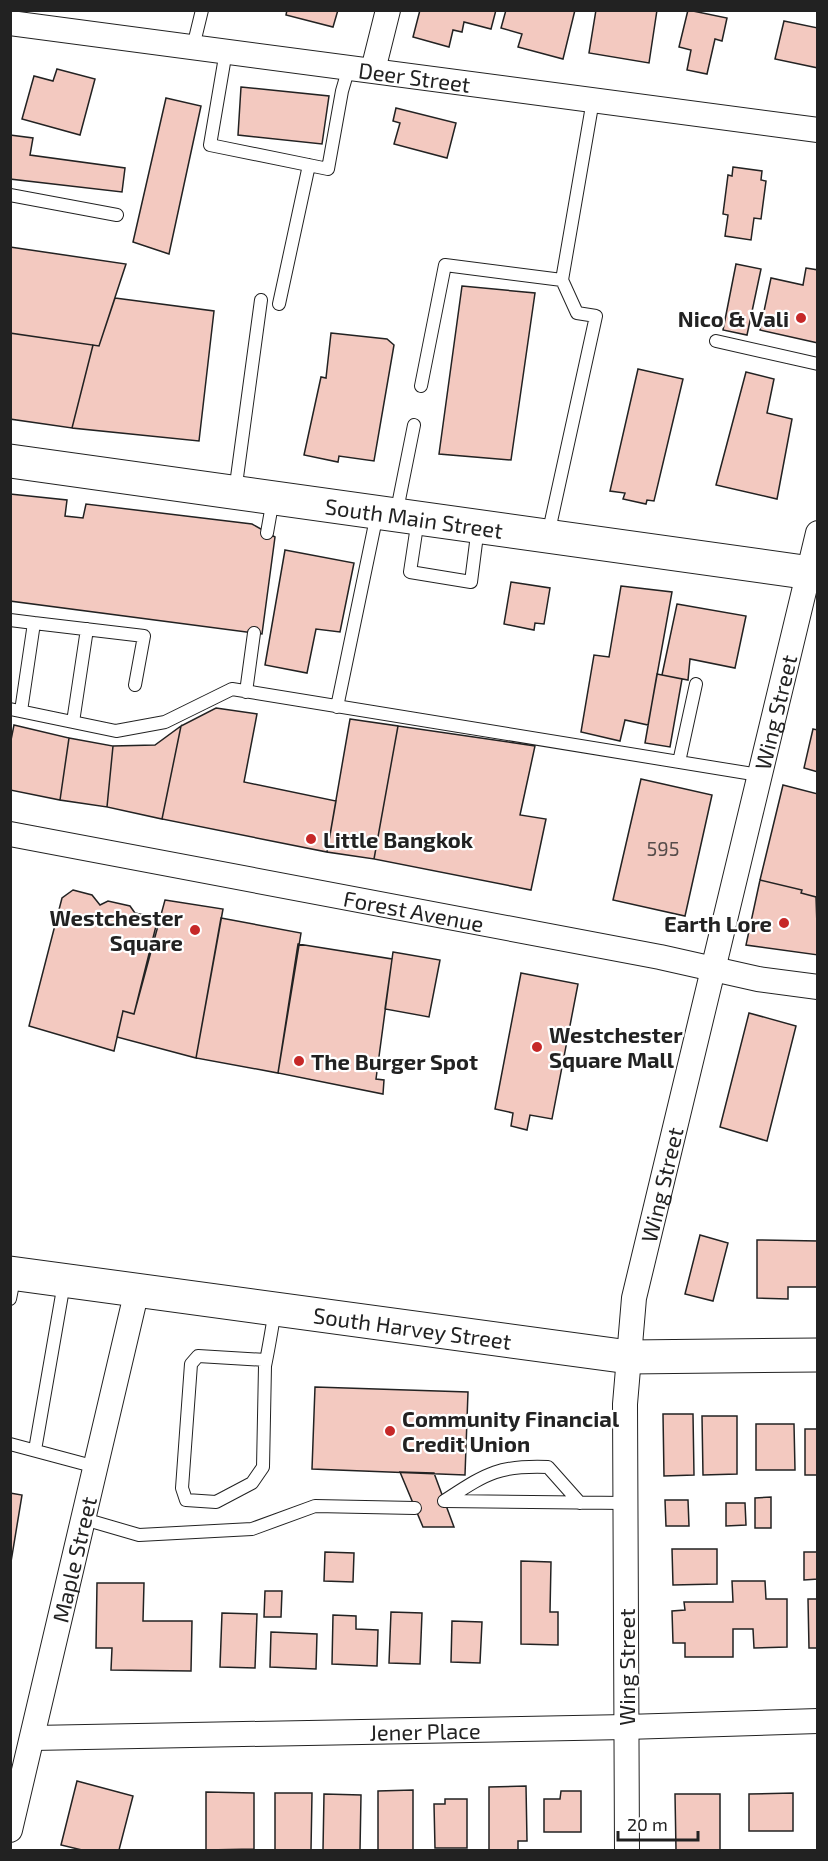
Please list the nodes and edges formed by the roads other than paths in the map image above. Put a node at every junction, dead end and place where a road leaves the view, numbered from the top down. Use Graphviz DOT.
graph roads {
  1 [pos="202,10"];
  2 [pos="388,10"];
  3 [pos="10,23"];
  4 [pos="193,47"];
  5 [pos="226,51"];
  6 [pos="349,67"];
  7 [pos="373,70"];
  8 [pos="593,100"];
  9 [pos="818,130"];
  10 [pos="309,165"];
  11 [pos="10,195"];
  12 [pos="117,215"];
  13 [pos="562,280"];
  14 [pos="261,300"];
  15 [pos="279,304"];
  16 [pos="716,341"];
  17 [pos="818,364"];
  18 [pos="421,386"];
  19 [pos="414,425"];
  20 [pos="10,461"];
  21 [pos="235,493"];
  22 [pos="273,498"];
  23 [pos="397,515"];
  24 [pos="478,527"];
  25 [pos="267,533"];
  26 [pos="818,533"];
  27 [pos="548,536"];
  28 [pos="813,573"];
  29 [pos="10,620"];
  30 [pos="34,623"];
  31 [pos="87,629"];
  32 [pos="255,633"];
  33 [pos="696,684"];
  34 [pos="135,685"];
  35 [pos="246,692"];
  36 [pos="337,707"];
  37 [pos="16,710"];
  38 [pos="73,722"];
  39 [pos="679,762"];
  40 [pos="759,775"];
  41 [pos="10,834"];
  42 [pos="712,969"];
  43 [pos="818,987"];
  44 [pos="65,1281"];
  45 [pos="12,1282"];
  46 [pos="137,1290"];
  47 [pos="275,1309"];
  48 [pos="818,1355"];
  49 [pos="629,1357"];
  50 [pos="266,1360"];
  51 [pos="10,1444"];
  52 [pos="35,1450"];
  53 [pos="96,1467"];
  54 [pos="580,1503"];
  55 [pos="625,1503"];
  56 [pos="415,1509"];
  57 [pos="84,1519"];
  58 [pos="818,1721"];
  59 [pos="627,1728"];
  60 [pos="33,1738"];
  61 [pos="12,1815"];
  62 [pos="627,1851"];
  1 -- 4 [label="lane"];
  2 -- 7 [label="street"];
  3 -- 4 [label="street, Deer Street"];
  4 -- 5 [label="street, Deer Street"];
  5 -- 6 [label="street, Deer Street"];
  5 -- 10 [label="lane"];
  6 -- 7 [label="street, Deer Street"];
  6 -- 10 [label="lane"];
  7 -- 8 [label="street, Deer Street"];
  8 -- 9 [label="street, Deer Street"];
  8 -- 13 [label="lane"];
  10 -- 15 [label="lane"];
  11 -- 12 [label="lane"];
  13 -- 18 [label="lane"];
  13 -- 27 [label="lane"];
  14 -- 21 [label="lane"];
  16 -- 17 [label="lane"];
  19 -- 23 [label="lane"];
  20 -- 21 [label="street, South Main Street"];
  21 -- 22 [label="street, South Main Street"];
  22 -- 23 [label="street, South Main Street"];
  22 -- 25 [label="lane"];
  23 -- 24 [label="street, South Main Street"];
  23 -- 24 [label="lane"];
  23 -- 36 [label="lane"];
  24 -- 27 [label="street, South Main Street"];
  26 -- 28 [label="street, Wing Street"];
  27 -- 28 [label="street, South Main Street"];
  28 -- 40 [label="street, Wing Street"];
  29 -- 30 [label="lane"];
  30 -- 31 [label="lane"];
  30 -- 37 [label="lane"];
  31 -- 34 [label="lane"];
  31 -- 38 [label="lane"];
  32 -- 35 [label="lane"];
  33 -- 39 [label="lane"];
  35 -- 36 [label="lane"];
  35 -- 38 [label="lane"];
  36 -- 39 [label="lane"];
  37 -- 38 [label="lane"];
  39 -- 40 [label="lane"];
  40 -- 42 [label="street, Wing Street"];
  41 -- 42 [label="street, Forest Avenue"];
  42 -- 43 [label="street, Forest Avenue"];
  42 -- 49 [label="street, Wing Street"];
  44 -- 45 [label="street, South Harvey Street"];
  44 -- 46 [label="street, South Harvey Street"];
  44 -- 52 [label="lane"];
  46 -- 47 [label="street, South Harvey Street"];
  46 -- 53 [label="street, Maple Street"];
  47 -- 49 [label="street, South Harvey Street"];
  47 -- 50 [label="lane"];
  48 -- 49 [label="street, South Harvey Street"];
  49 -- 55 [label="street, Wing Street"];
  50 -- 50 [label="lane"];
  51 -- 52 [label="lane"];
  52 -- 53 [label="lane"];
  53 -- 57 [label="street, Maple Street"];
  54 -- 54 [label="lane"];
  54 -- 55 [label="lane"];
  55 -- 59 [label="street, Wing Street"];
  56 -- 57 [label="lane"];
  57 -- 60 [label="street, Maple Street"];
  58 -- 59 [label="street, Jener Place"];
  59 -- 60 [label="street, Jener Place"];
  59 -- 62 [label="street, Wing Street"];
  60 -- 61 [label="street, Maple Street"];
}
